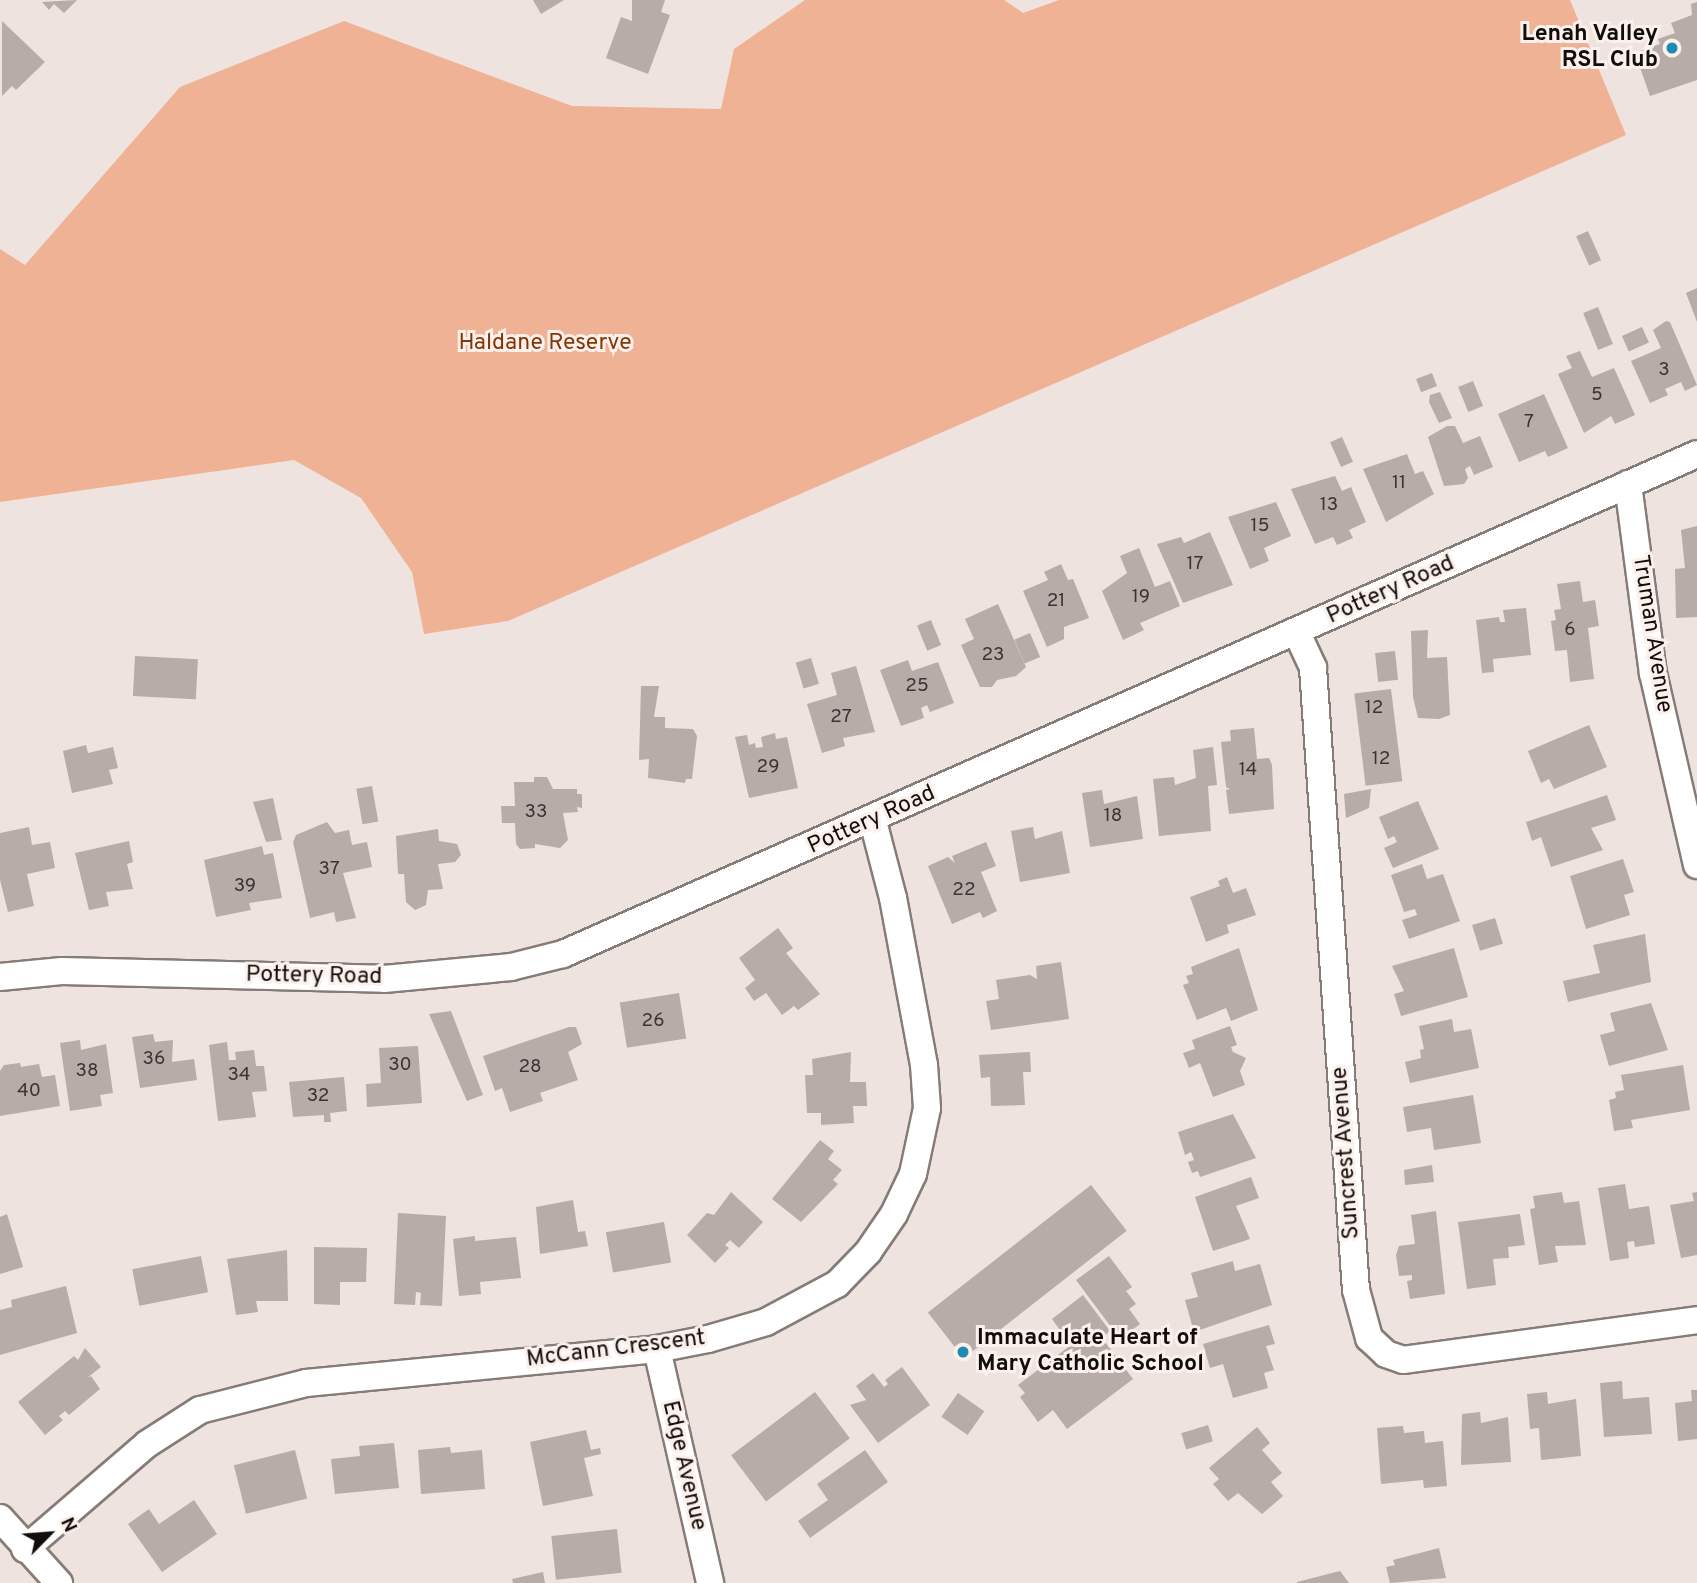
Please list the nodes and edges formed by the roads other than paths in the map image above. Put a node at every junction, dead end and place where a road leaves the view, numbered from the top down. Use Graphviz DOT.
graph roads {
  1 [pos="1697,454"];
  2 [pos="1629,484"];
  3 [pos="1297,633"];
  4 [pos="873,821"];
  5 [pos="1697,864"];
  6 [pos="0,977"];
  7 [pos="1697,1320"];
  8 [pos="657,1349"];
  9 [pos="0,1518"];
  10 [pos="25,1549"];
  11 [pos="59,1583"];
  12 [pos="710,1583"];
  1 -- 2 [label="street, Pottery Road"];
  2 -- 3 [label="street, Pottery Road"];
  2 -- 5 [label="street, Truman Avenue"];
  3 -- 4 [label="street, Pottery Road"];
  3 -- 7 [label="street, Suncrest Avenue"];
  4 -- 6 [label="street, Pottery Road"];
  4 -- 8 [label="street, McCann Crescent"];
  8 -- 10 [label="street, McCann Crescent"];
  8 -- 12 [label="street, Edge Avenue"];
  9 -- 10 [label="street"];
  10 -- 11 [label="street"];
}
